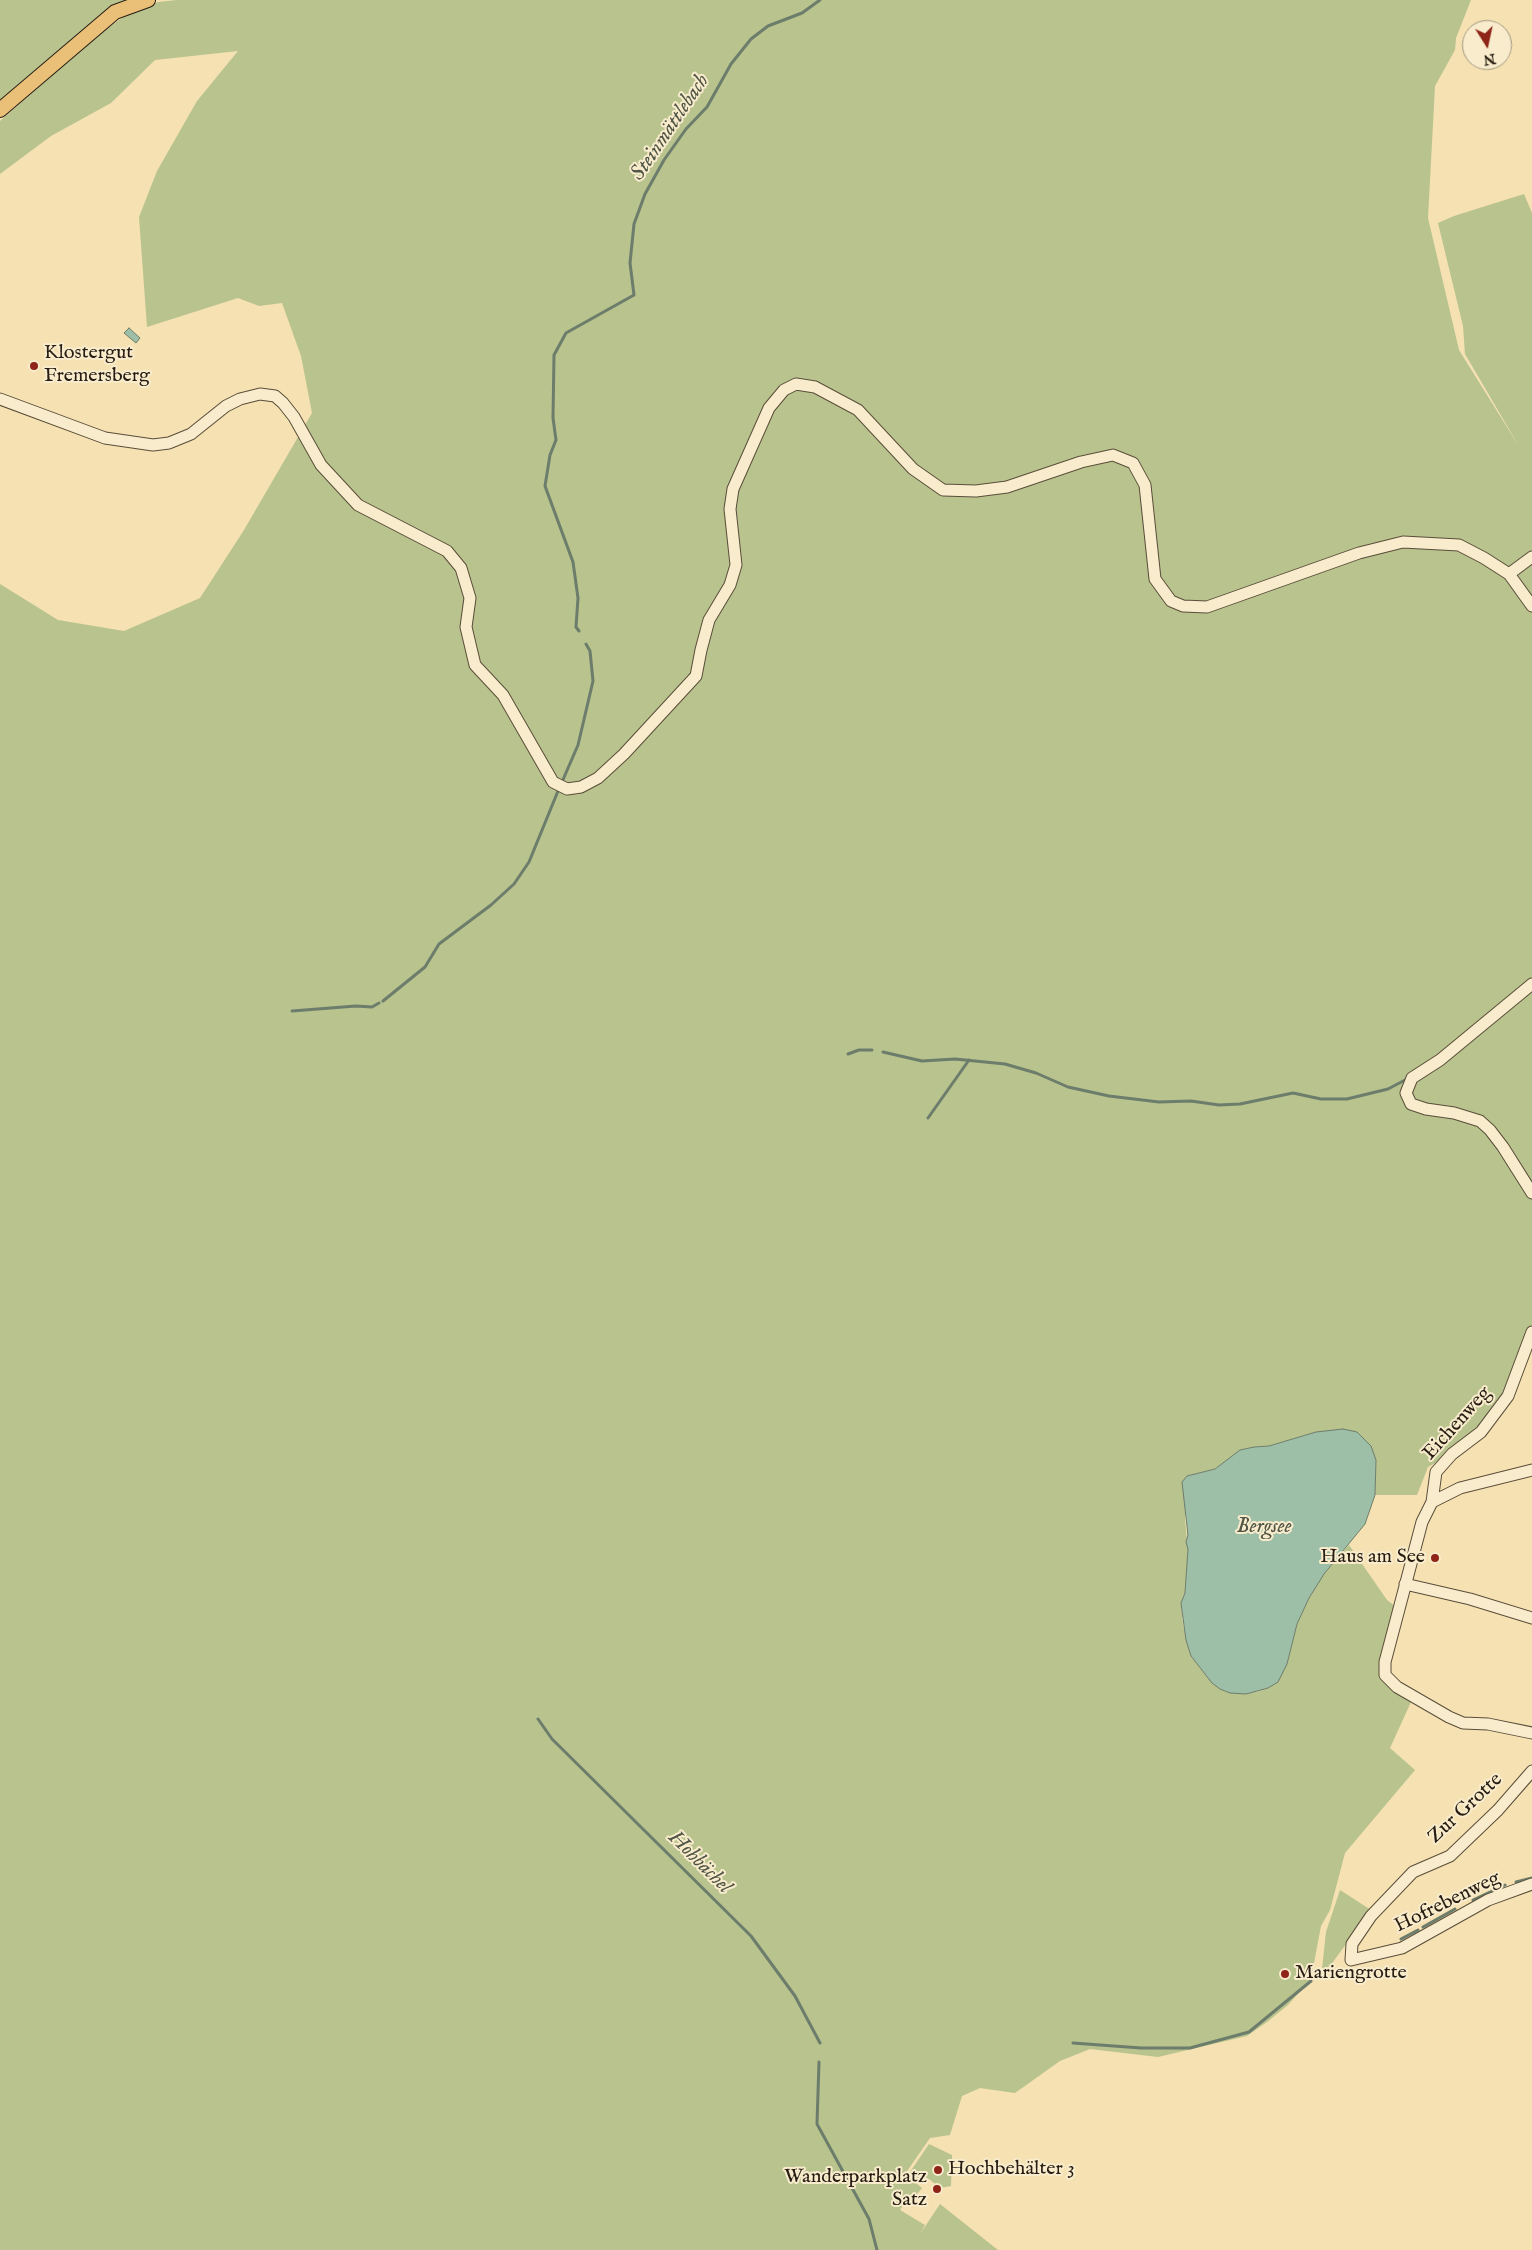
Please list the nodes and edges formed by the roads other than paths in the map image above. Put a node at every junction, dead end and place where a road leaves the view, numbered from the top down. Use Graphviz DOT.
graph roads {
  1 [pos="148,0"];
  2 [pos="0,110"];
  3 [pos="0,399"];
  4 [pos="1532,557"];
  5 [pos="1509,574"];
  6 [pos="1532,606"];
  7 [pos="1532,984"];
  8 [pos="1532,1193"];
  9 [pos="1532,1332"];
  10 [pos="1532,1470"];
  11 [pos="1432,1502"];
  12 [pos="1405,1584"];
  13 [pos="1532,1618"];
  14 [pos="1532,1733"];
  15 [pos="1532,1772"];
  16 [pos="1532,1884"];
  17 [pos="1350,1960"];
  1 -- 2 [label="main road"];
  3 -- 5 [label="street"];
  4 -- 5 [label="street"];
  5 -- 6 [label="street"];
  7 -- 8 [label="street"];
  9 -- 11 [label="street, Eichenweg"];
  10 -- 11 [label="street"];
  11 -- 12 [label="street, Eichenweg"];
  12 -- 13 [label="street"];
  12 -- 14 [label="street, Eichenweg"];
  15 -- 17 [label="street, Zur Grotte"];
  16 -- 17 [label="street, Hofrebenweg"];
}
